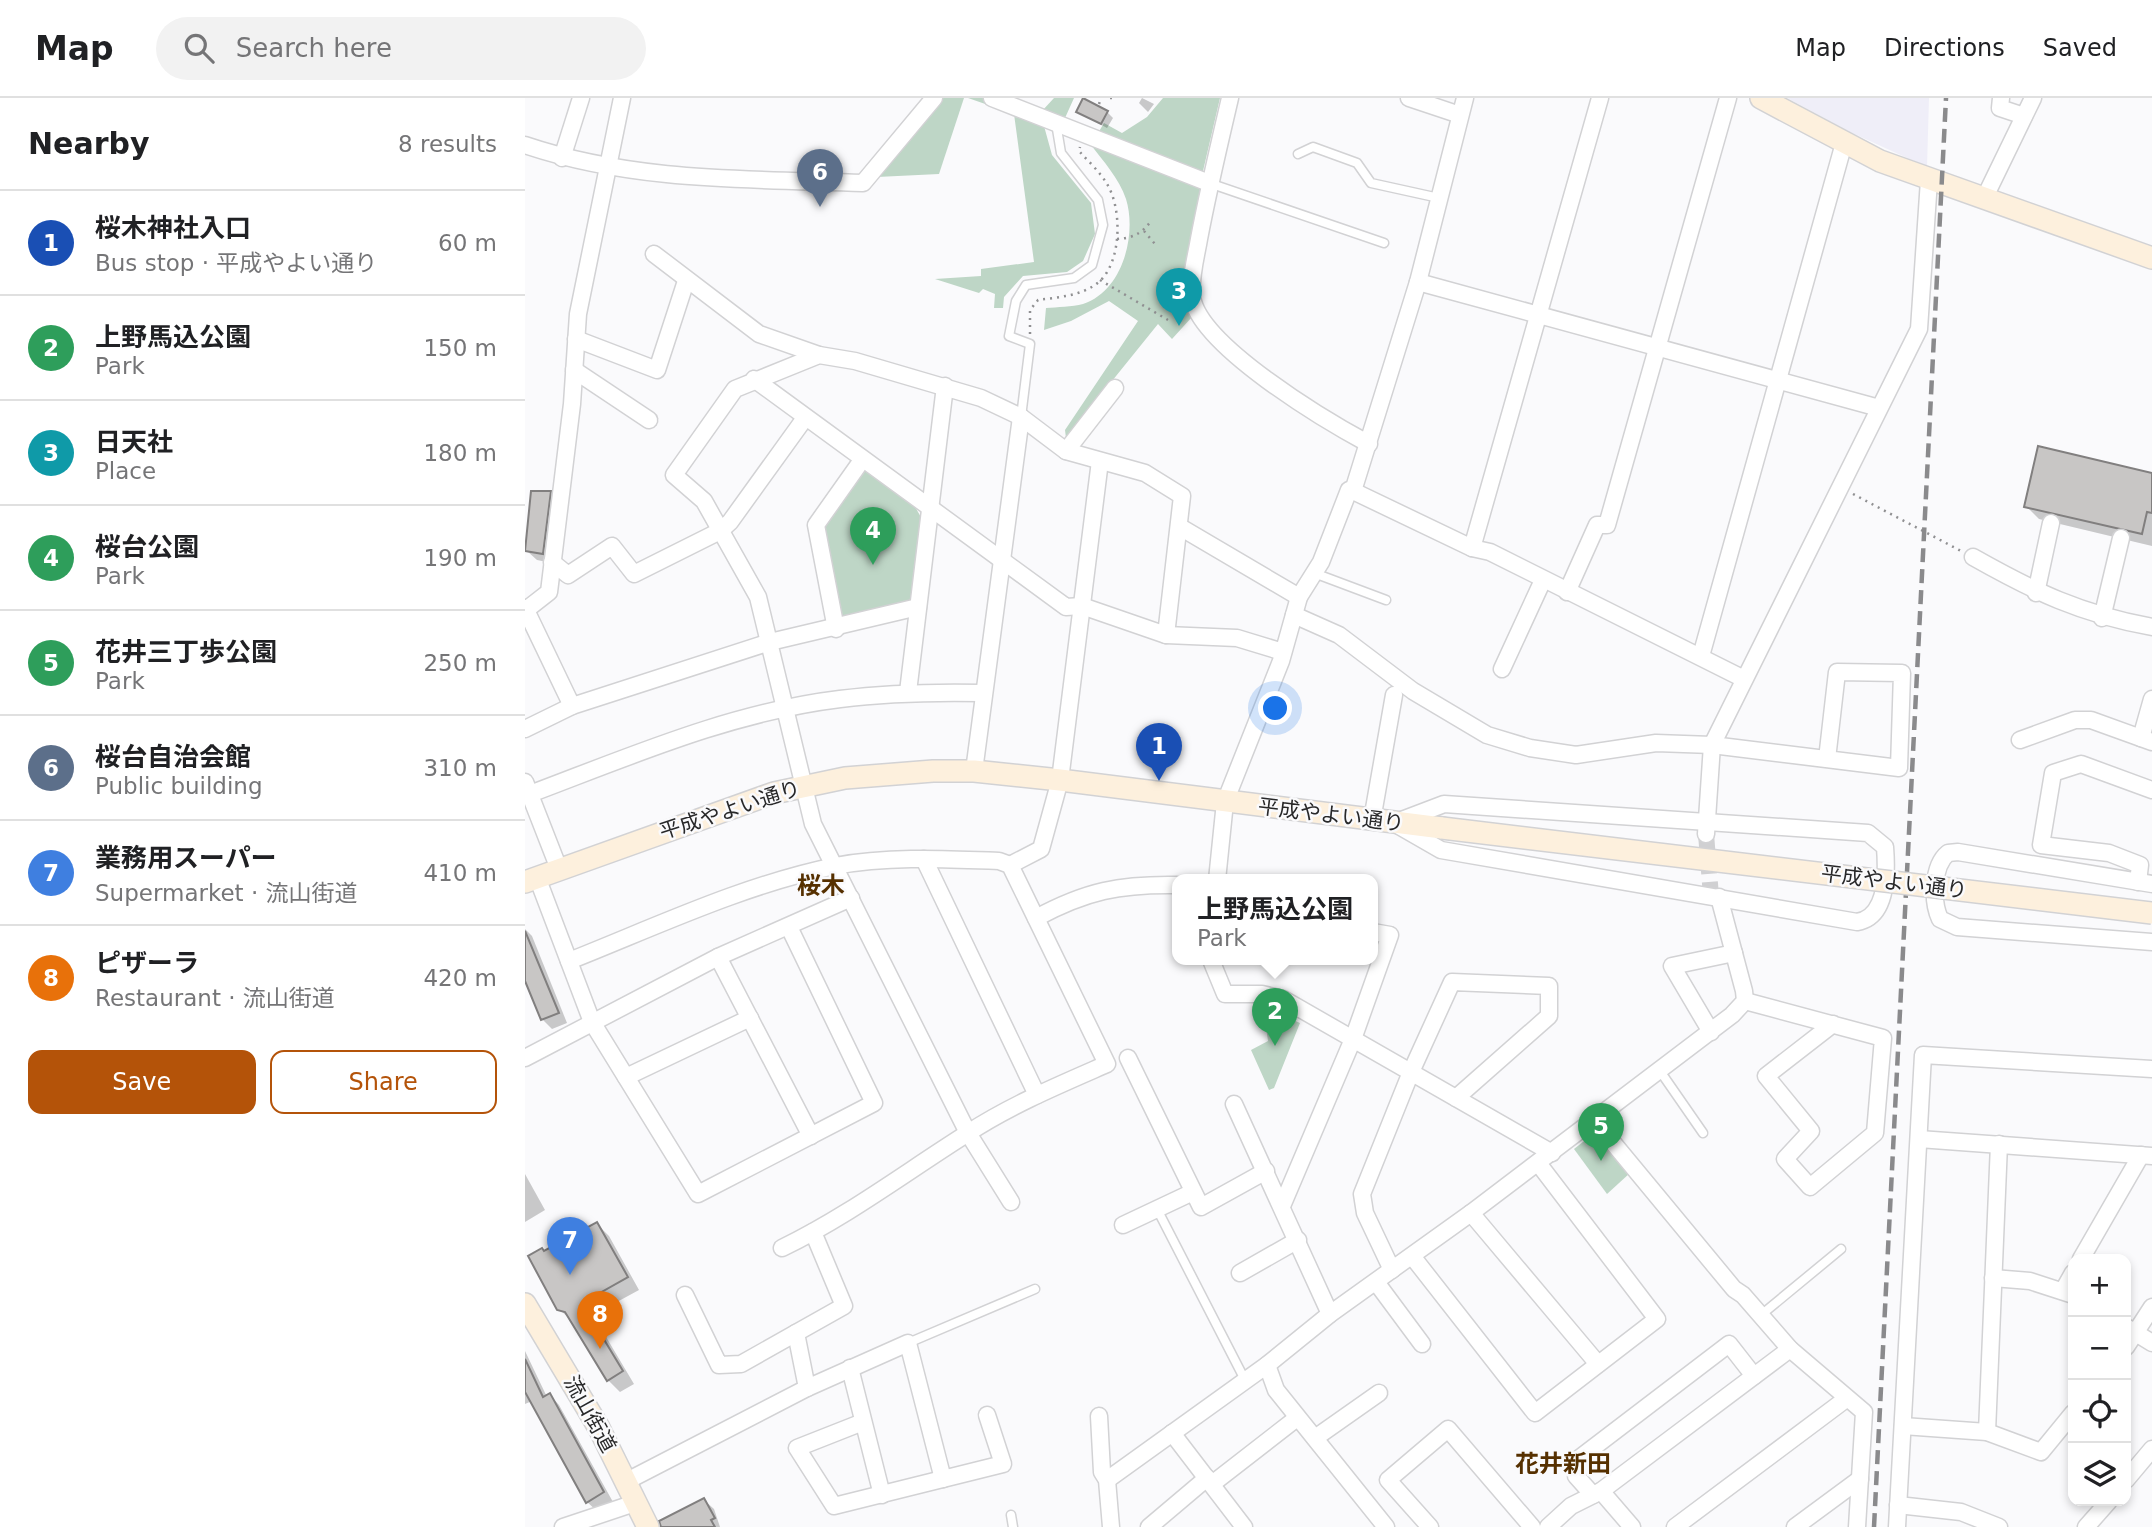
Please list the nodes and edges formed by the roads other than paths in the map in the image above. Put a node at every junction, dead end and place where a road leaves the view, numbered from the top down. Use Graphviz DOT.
graph roads {
  1 [pos="581,98"];
  2 [pos="622,98"];
  3 [pos="935,98"];
  4 [pos="992,98"];
  5 [pos="1230,98"];
  6 [pos="1409,98"];
  7 [pos="1465,98"];
  8 [pos="1600,98"];
  9 [pos="1728,98"];
  10 [pos="1761,98"];
  11 [pos="2001,98"];
  12 [pos="2033,98"];
  13 [pos="1460,115"];
  14 [pos="2024,116"];
  15 [pos="1056,123"];
  16 [pos="1844,143"];
  17 [pos="525,145"];
  18 [pos="1298,154"];
  19 [pos="562,158"];
  20 [pos="607,168"];
  21 [pos="1929,180"];
  22 [pos="1209,183"];
  23 [pos="1439,198"];
  24 [pos="1984,200"];
  25 [pos="1384,243"];
  26 [pos="654,254"];
  27 [pos="2152,258"];
  28 [pos="686,281"];
  29 [pos="1418,282"];
  30 [pos="1539,313"];
  31 [pos="576,339"];
  32 [pos="1659,346"];
  33 [pos="819,355"];
  34 [pos="574,370"];
  35 [pos="754,380"];
  36 [pos="1779,380"];
  37 [pos="945,386"];
  38 [pos="1115,388"];
  39 [pos="1879,408"];
  40 [pos="1021,417"];
  41 [pos="805,418"];
  42 [pos="649,420"];
  43 [pos="1369,444"];
  44 [pos="1066,451"];
  45 [pos="862,460"];
  46 [pos="1100,461"];
  47 [pos="1353,491"];
  48 [pos="930,508"];
  49 [pos="2051,523"];
  50 [pos="1180,527"];
  51 [pos="720,531"];
  52 [pos="2121,538"];
  53 [pos="1472,548"];
  54 [pos="1973,557"];
  55 [pos="552,562"];
  56 [pos="1001,563"];
  57 [pos="1314,573"];
  58 [pos="1543,580"];
  59 [pos="1567,592"];
  60 [pos="2036,593"];
  61 [pos="1299,597"];
  62 [pos="1386,600"];
  63 [pos="1082,606"];
  64 [pos="918,607"];
  65 [pos="525,609"];
  66 [pos="1294,615"];
  67 [pos="2102,618"];
  68 [pos="2152,627"];
  69 [pos="836,629"];
  70 [pos="1166,635"];
  71 [pos="770,642"];
  72 [pos="1283,652"];
  73 [pos="1701,656"];
  74 [pos="1502,669"];
  75 [pos="1744,679"];
  76 [pos="908,692"];
  77 [pos="983,693"];
  78 [pos="1394,695"];
  79 [pos="2152,699"];
  80 [pos="572,706"];
  81 [pos="785,708"];
  82 [pos="525,729"];
  83 [pos="2020,740"];
  84 [pos="2147,740"];
  85 [pos="1712,745"];
  86 [pos="1827,759"];
  87 [pos="974,771"];
  88 [pos="1060,780"];
  89 [pos="804,785"];
  90 [pos="527,788"];
  91 [pos="2152,790"];
  92 [pos="1225,802"];
  93 [pos="1372,820"];
  94 [pos="1394,823"];
  95 [pos="1707,829"];
  96 [pos="924,859"];
  97 [pos="1010,865"];
  98 [pos="836,866"];
  99 [pos="559,869"];
  100 [pos="1218,874"];
  101 [pos="531,880"];
  102 [pos="2145,883"];
  103 [pos="1172,885"];
  104 [pos="1719,897"];
  105 [pos="851,898"];
  106 [pos="2152,913"];
  107 [pos="1036,918"];
  108 [pos="789,927"];
  109 [pos="1378,933"];
  110 [pos="2152,942"];
  111 [pos="1734,953"];
  112 [pos="718,957"];
  113 [pos="569,961"];
  114 [pos="1213,965"];
  115 [pos="1745,1000"];
  116 [pos="750,1018"];
  117 [pos="592,1022"];
  118 [pos="1833,1024"];
  119 [pos="1711,1032"];
  120 [pos="1353,1040"];
  121 [pos="525,1058"];
  122 [pos="1128,1058"];
  123 [pos="2152,1069"];
  124 [pos="1660,1071"];
  125 [pos="1411,1072"];
  126 [pos="626,1077"];
  127 [pos="1037,1095"];
  128 [pos="1456,1098"];
  129 [pos="1234,1104"];
  130 [pos="1595,1121"];
  131 [pos="968,1133"];
  132 [pos="1703,1133"];
  133 [pos="811,1136"];
  134 [pos="1919,1139"];
  135 [pos="1999,1144"];
  136 [pos="1552,1153"];
  137 [pos="2147,1155"];
  138 [pos="1538,1163"];
  139 [pos="1266,1171"];
  140 [pos="1193,1192"];
  141 [pos="1011,1202"];
  142 [pos="1282,1206"];
  143 [pos="1157,1209"];
  144 [pos="1471,1213"];
  145 [pos="1123,1225"];
  146 [pos="813,1232"];
  147 [pos="1298,1240"];
  148 [pos="782,1248"];
  149 [pos="1841,1249"];
  150 [pos="2084,1254"];
  151 [pos="1412,1256"];
  152 [pos="1392,1270"];
  153 [pos="1240,1273"];
  154 [pos="1993,1278"];
  155 [pos="1376,1282"];
  156 [pos="1035,1289"];
  157 [pos="2068,1292"];
  158 [pos="685,1295"];
  159 [pos="525,1304"];
  160 [pos="2152,1307"];
  161 [pos="1330,1314"];
  162 [pos="1761,1315"];
  163 [pos="2131,1330"];
  164 [pos="796,1333"];
  165 [pos="908,1343"];
  166 [pos="2152,1343"];
  167 [pos="1422,1344"];
  168 [pos="1790,1349"];
  169 [pos="1598,1364"];
  170 [pos="1267,1365"];
  171 [pos="850,1368"];
  172 [pos="1754,1376"];
  173 [pos="1245,1381"];
  174 [pos="807,1388"];
  175 [pos="1379,1393"];
  176 [pos="1846,1399"];
  177 [pos="987,1415"];
  178 [pos="1099,1416"];
  179 [pos="1297,1418"];
  180 [pos="2068,1419"];
  181 [pos="863,1422"];
  182 [pos="1903,1426"];
  183 [pos="1987,1432"];
  184 [pos="1172,1433"];
  185 [pos="1315,1438"];
  186 [pos="2152,1449"];
  187 [pos="2131,1474"];
  188 [pos="943,1479"];
  189 [pos="1860,1479"];
  190 [pos="1107,1480"];
  191 [pos="1210,1481"];
  192 [pos="625,1482"];
  193 [pos="1597,1493"];
  194 [pos="881,1495"];
  195 [pos="635,1503"];
  196 [pos="1898,1505"];
  197 [pos="2105,1506"];
  198 [pos="1011,1515"];
  199 [pos="563,1527"];
  200 [pos="647,1527"];
  201 [pos="1013,1527"];
  202 [pos="1111,1527"];
  203 [pos="1149,1527"];
  204 [pos="1244,1527"];
  205 [pos="1385,1527"];
  206 [pos="1430,1527"];
  207 [pos="1532,1527"];
  208 [pos="1548,1527"];
  209 [pos="1632,1527"];
  210 [pos="1675,1527"];
  211 [pos="1795,1527"];
  212 [pos="1857,1527"];
  213 [pos="1897,1527"];
  214 [pos="1999,1527"];
  215 [pos="2086,1527"];
  1 -- 19 [label="street"];
  2 -- 20 [label="street"];
  3 -- 20 [label="street"];
  4 -- 15 [label="street"];
  5 -- 22 [label="street"];
  6 -- 13 [label="street"];
  7 -- 13 [label="street"];
  8 -- 30 [label="street"];
  9 -- 32 [label="street"];
  10 -- 16 [label="street"];
  11 -- 14 [label="street"];
  12 -- 14 [label="street"];
  13 -- 23 [label="street"];
  14 -- 24 [label="street"];
  15 -- 22 [label="street"];
  15 -- 40 [label="lane"];
  16 -- 21 [label="street"];
  16 -- 36 [label="street"];
  17 -- 19 [label="street"];
  18 -- 23 [label="lane"];
  19 -- 20 [label="street"];
  20 -- 31 [label="street"];
  21 -- 24 [label="street"];
  21 -- 39 [label="street"];
  22 -- 25 [label="lane"];
  22 -- 43 [label="street"];
  23 -- 29 [label="street"];
  24 -- 27 [label="street"];
  26 -- 28 [label="street"];
  28 -- 31 [label="street"];
  28 -- 33 [label="street"];
  29 -- 30 [label="street"];
  29 -- 43 [label="street"];
  30 -- 32 [label="street"];
  30 -- 53 [label="street"];
  31 -- 34 [label="street"];
  32 -- 36 [label="street"];
  32 -- 59 [label="street"];
  33 -- 35 [label="street"];
  33 -- 37 [label="street"];
  34 -- 42 [label="street"];
  34 -- 55 [label="street"];
  35 -- 41 [label="street"];
  35 -- 51 [label="street"];
  36 -- 39 [label="street"];
  36 -- 73 [label="street"];
  37 -- 40 [label="street"];
  37 -- 48 [label="street"];
  38 -- 44 [label="street"];
  39 -- 75 [label="street"];
  40 -- 44 [label="street"];
  40 -- 56 [label="street"];
  41 -- 45 [label="street"];
  41 -- 51 [label="street"];
  43 -- 47 [label="street"];
  44 -- 46 [label="street"];
  45 -- 48 [label="street"];
  45 -- 69 [label="street"];
  46 -- 50 [label="street"];
  46 -- 63 [label="street"];
  47 -- 53 [label="street"];
  47 -- 57 [label="street"];
  48 -- 56 [label="street"];
  48 -- 64 [label="street"];
  49 -- 60 [label="street"];
  50 -- 61 [label="street"];
  50 -- 70 [label="street"];
  51 -- 55 [label="street"];
  51 -- 71 [label="street"];
  52 -- 67 [label="street"];
  53 -- 58 [label="street"];
  54 -- 60 [label="street"];
  55 -- 65 [label="street"];
  56 -- 63 [label="street"];
  56 -- 77 [label="street"];
  57 -- 61 [label="street"];
  57 -- 62 [label="lane"];
  58 -- 59 [label="street"];
  58 -- 74 [label="street"];
  59 -- 73 [label="street"];
  60 -- 67 [label="street"];
  61 -- 66 [label="street"];
  63 -- 70 [label="street"];
  63 -- 88 [label="street"];
  64 -- 69 [label="street"];
  64 -- 76 [label="street"];
  65 -- 80 [label="street"];
  66 -- 72 [label="street"];
  66 -- 85 [label="street"];
  67 -- 68 [label="street"];
  69 -- 71 [label="street"];
  70 -- 72 [label="street"];
  71 -- 80 [label="street"];
  71 -- 81 [label="street"];
  72 -- 92 [label="street"];
  73 -- 75 [label="street"];
  75 -- 85 [label="street"];
  76 -- 77 [label="street"];
  76 -- 81 [label="street"];
  77 -- 87 [label="street"];
  78 -- 93 [label="street"];
  79 -- 84 [label="street"];
  80 -- 82 [label="street"];
  81 -- 89 [label="street"];
  81 -- 90 [label="street"];
  83 -- 84 [label="street"];
  85 -- 86 [label="street"];
  85 -- 95 [label="street"];
  86 -- 86 [label="street"];
  87 -- 88 [label="street, 平成やよい通り"];
  87 -- 89 [label="street, 平成やよい通り"];
  88 -- 92 [label="street, 平成やよい通り"];
  88 -- 97 [label="street"];
  89 -- 98 [label="street"];
  89 -- 99 [label="street, 平成やよい通り"];
  90 -- 99 [label="street"];
  91 -- 102 [label="street"];
  92 -- 93 [label="street, 平成やよい通り"];
  92 -- 100 [label="street"];
  93 -- 94 [label="street, 平成やよい通り"];
  94 -- 95 [label="street"];
  94 -- 104 [label="street"];
  94 -- 106 [label="street, 平成やよい通り, bridge"];
  95 -- 104 [label="street"];
  96 -- 97 [label="street"];
  96 -- 98 [label="street"];
  96 -- 127 [label="street"];
  97 -- 107 [label="street"];
  98 -- 105 [label="street"];
  98 -- 113 [label="street"];
  99 -- 101 [label="street, 平成やよい通り"];
  101 -- 113 [label="street"];
  102 -- 110 [label="street"];
  103 -- 107 [label="street"];
  104 -- 111 [label="street"];
  105 -- 108 [label="street"];
  105 -- 131 [label="street"];
  107 -- 127 [label="street"];
  108 -- 112 [label="street"];
  108 -- 133 [label="street"];
  109 -- 120 [label="street"];
  111 -- 115 [label="street"];
  111 -- 119 [label="street"];
  112 -- 116 [label="street"];
  112 -- 117 [label="street"];
  113 -- 117 [label="street"];
  114 -- 120 [label="street"];
  115 -- 118 [label="street"];
  115 -- 119 [label="street"];
  116 -- 126 [label="street"];
  116 -- 133 [label="street"];
  117 -- 121 [label="street"];
  117 -- 126 [label="street"];
  118 -- 118 [label="street"];
  119 -- 124 [label="street"];
  120 -- 125 [label="street"];
  120 -- 142 [label="street"];
  122 -- 140 [label="street"];
  123 -- 134 [label="street"];
  124 -- 130 [label="street"];
  124 -- 132 [label="lane"];
  125 -- 128 [label="street"];
  125 -- 128 [label="street"];
  125 -- 152 [label="street"];
  126 -- 133 [label="street"];
  127 -- 131 [label="street"];
  128 -- 136 [label="street"];
  129 -- 139 [label="street"];
  130 -- 136 [label="street"];
  130 -- 162 [label="street"];
  131 -- 141 [label="street"];
  131 -- 146 [label="street"];
  134 -- 135 [label="street"];
  134 -- 182 [label="street"];
  135 -- 137 [label="street"];
  135 -- 154 [label="street"];
  136 -- 138 [label="street"];
  137 -- 150 [label="street"];
  138 -- 144 [label="street"];
  138 -- 169 [label="street"];
  139 -- 140 [label="street"];
  139 -- 142 [label="street"];
  140 -- 143 [label="street"];
  142 -- 147 [label="street"];
  143 -- 145 [label="street"];
  143 -- 173 [label="lane"];
  144 -- 151 [label="street"];
  144 -- 169 [label="street"];
  146 -- 148 [label="street"];
  146 -- 164 [label="street"];
  147 -- 153 [label="street"];
  147 -- 161 [label="street"];
  149 -- 162 [label="lane"];
  151 -- 152 [label="street"];
  151 -- 169 [label="street"];
  152 -- 155 [label="street"];
  154 -- 157 [label="street"];
  154 -- 183 [label="street"];
  155 -- 161 [label="street"];
  155 -- 167 [label="street"];
  156 -- 165 [label="lane"];
  158 -- 164 [label="street"];
  159 -- 192 [label="street, 流山街道"];
  160 -- 163 [label="street"];
  161 -- 170 [label="street"];
  162 -- 168 [label="street"];
  163 -- 166 [label="street"];
  164 -- 174 [label="street"];
  165 -- 171 [label="street"];
  165 -- 188 [label="street"];
  168 -- 172 [label="street"];
  168 -- 176 [label="street"];
  170 -- 173 [label="street"];
  170 -- 179 [label="street"];
  171 -- 174 [label="street"];
  171 -- 181 [label="street"];
  172 -- 193 [label="street"];
  172 -- 193 [label="street"];
  173 -- 184 [label="street"];
  174 -- 192 [label="street"];
  175 -- 185 [label="street"];
  176 -- 189 [label="street"];
  176 -- 210 [label="street"];
  177 -- 188 [label="street"];
  178 -- 190 [label="street"];
  179 -- 185 [label="street"];
  179 -- 191 [label="street"];
  180 -- 183 [label="street"];
  181 -- 194 [label="street"];
  181 -- 194 [label="street"];
  182 -- 183 [label="street"];
  182 -- 196 [label="street"];
  184 -- 190 [label="street"];
  184 -- 191 [label="street"];
  185 -- 205 [label="street"];
  186 -- 187 [label="street"];
  188 -- 194 [label="street"];
  189 -- 211 [label="street"];
  189 -- 212 [label="street"];
  190 -- 202 [label="street"];
  191 -- 203 [label="street"];
  191 -- 204 [label="street"];
  192 -- 195 [label="street, 流山街道"];
  193 -- 208 [label="street"];
  193 -- 209 [label="street"];
  195 -- 199 [label="street"];
  195 -- 200 [label="street, 流山街道"];
  196 -- 213 [label="street"];
  196 -- 214 [label="street"];
  197 -- 215 [label="street"];
  198 -- 201 [label="lane"];
  206 -- 207 [label="street"];
}
